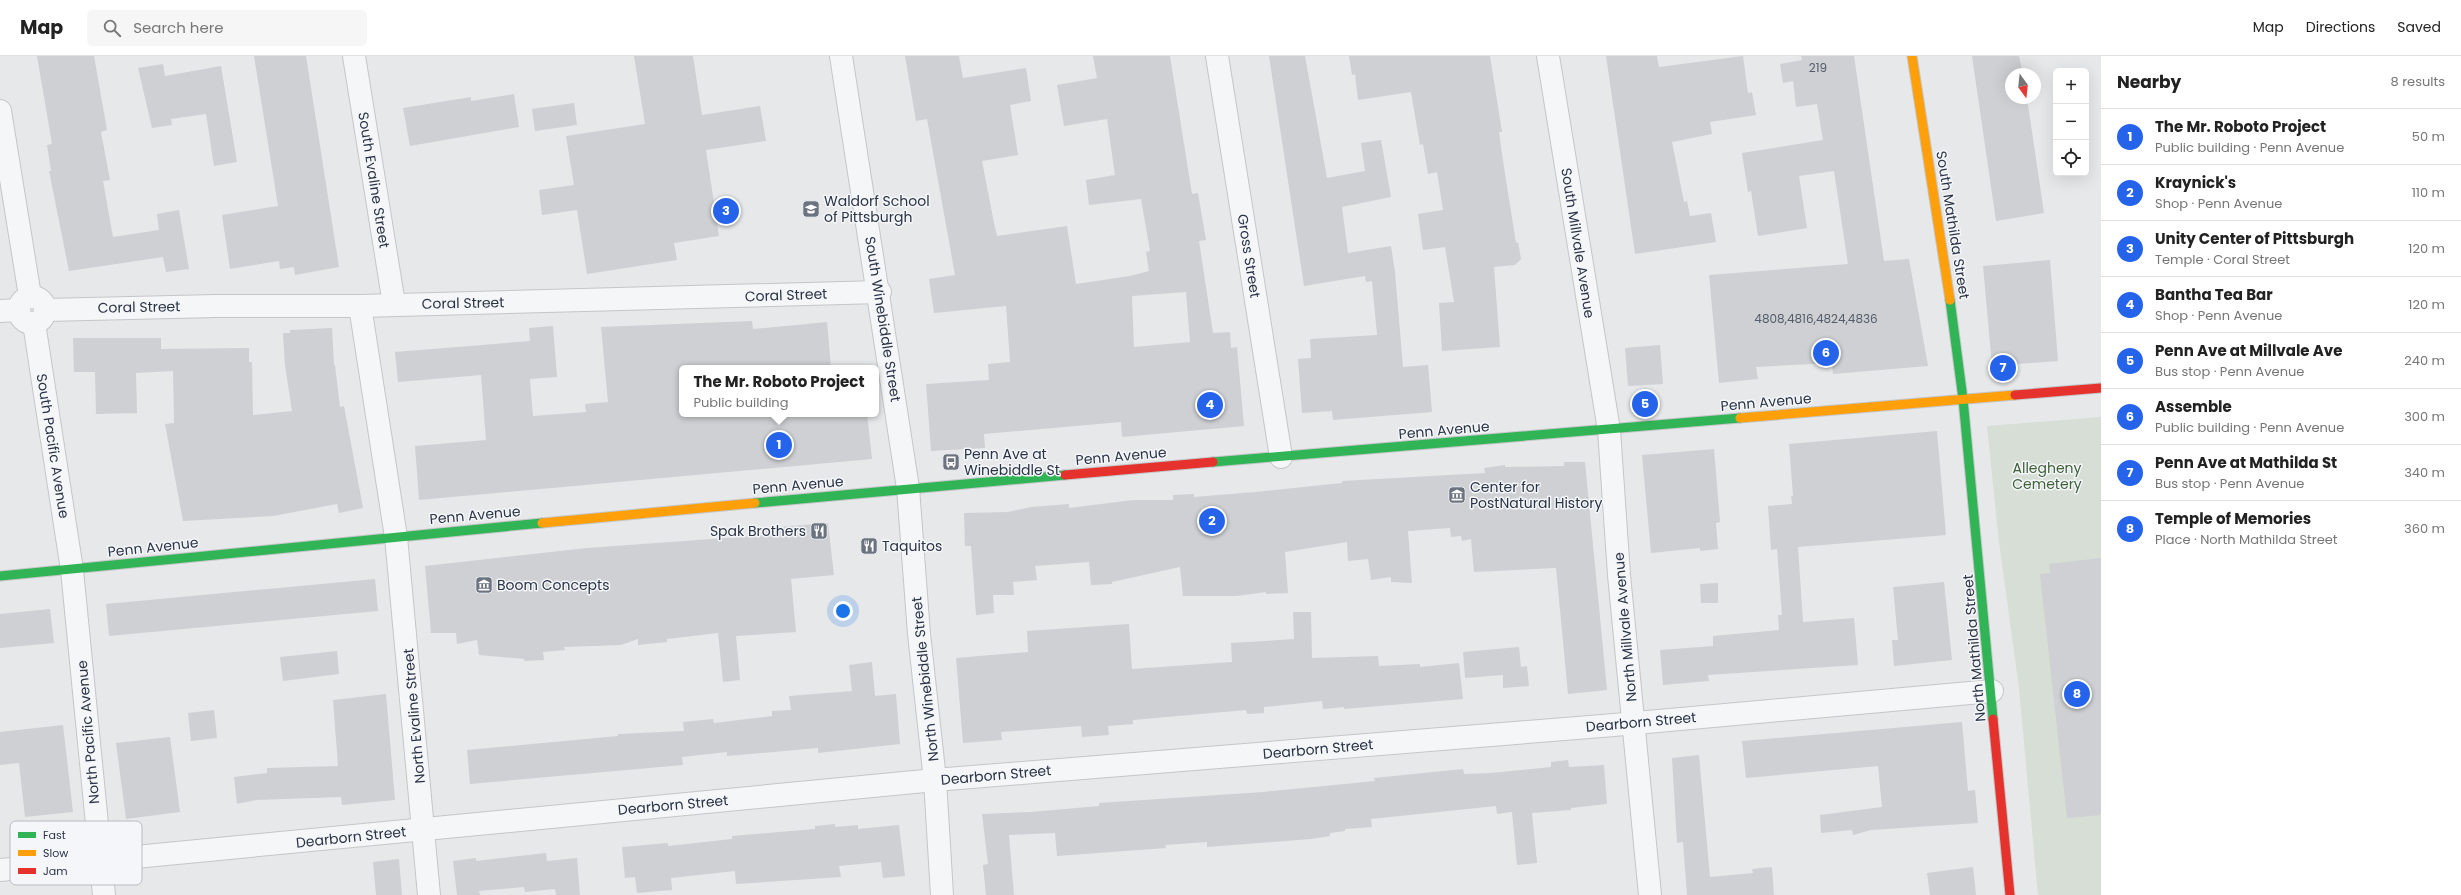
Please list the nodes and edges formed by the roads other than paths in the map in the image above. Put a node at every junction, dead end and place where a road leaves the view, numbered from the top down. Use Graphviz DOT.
graph roads {
  1 [pos="354,56"];
  2 [pos="842,56"];
  3 [pos="1217,56"];
  4 [pos="1548,56"];
  5 [pos="1912,56"];
  6 [pos="0,112"];
  7 [pos="880,292"];
  8 [pos="394,304"];
  9 [pos="360,306"];
  10 [pos="26,310"];
  11 [pos="2101,388"];
  12 [pos="1963,399"];
  13 [pos="1609,430"];
  14 [pos="1281,457"];
  15 [pos="908,488"];
  16 [pos="396,537"];
  17 [pos="72,570"];
  18 [pos="0,576"];
  19 [pos="1992,691"];
  20 [pos="1634,723"];
  21 [pos="935,780"];
  22 [pos="96,821"];
  23 [pos="424,829"];
  24 [pos="142,858"];
  25 [pos="10,869"];
  26 [pos="0,870"];
  27 [pos="103,885"];
  28 [pos="104,895"];
  29 [pos="430,895"];
  30 [pos="942,895"];
  31 [pos="1650,895"];
  32 [pos="2010,895"];
  1 -- 8 [label="street, South Evaline Street"];
  2 -- 7 [label="street, South Winebiddle Street"];
  3 -- 14 [label="street, Gross Street"];
  4 -- 13 [label="street, South Millvale Avenue"];
  5 -- 12 [label="main road, South Mathilda Street"];
  6 -- 10 [label="street, South Pacific Avenue"];
  7 -- 8 [label="street, Coral Street"];
  7 -- 15 [label="street, South Winebiddle Street"];
  8 -- 9 [label="street, Coral Street"];
  9 -- 10 [label="street, Coral Street"];
  9 -- 16 [label="street"];
  10 -- 17 [label="street, South Pacific Avenue"];
  11 -- 12 [label="main road, Penn Avenue"];
  12 -- 13 [label="main road, Penn Avenue"];
  12 -- 19 [label="main road, North Mathilda Street"];
  13 -- 14 [label="main road, Penn Avenue"];
  13 -- 20 [label="street, North Millvale Avenue"];
  14 -- 15 [label="main road, Penn Avenue"];
  15 -- 16 [label="main road, Penn Avenue"];
  15 -- 21 [label="street, North Winebiddle Street"];
  16 -- 17 [label="main road, Penn Avenue"];
  16 -- 23 [label="street, North Evaline Street"];
  17 -- 18 [label="main road, Penn Avenue"];
  17 -- 22 [label="street, North Pacific Avenue"];
  19 -- 20 [label="street, Dearborn Street"];
  19 -- 32 [label="main road, North Mathilda Street"];
  20 -- 21 [label="street, Dearborn Street"];
  20 -- 31 [label="street, North Millvale Avenue"];
  21 -- 23 [label="street, Dearborn Street"];
  21 -- 30 [label="street, North Winebiddle Street"];
  23 -- 24 [label="street, Dearborn Street"];
  23 -- 29 [label="street, North Evaline Street"];
  25 -- 26 [label="street, Dearborn Street"];
  27 -- 28 [label="street, North Pacific Avenue"];
}
